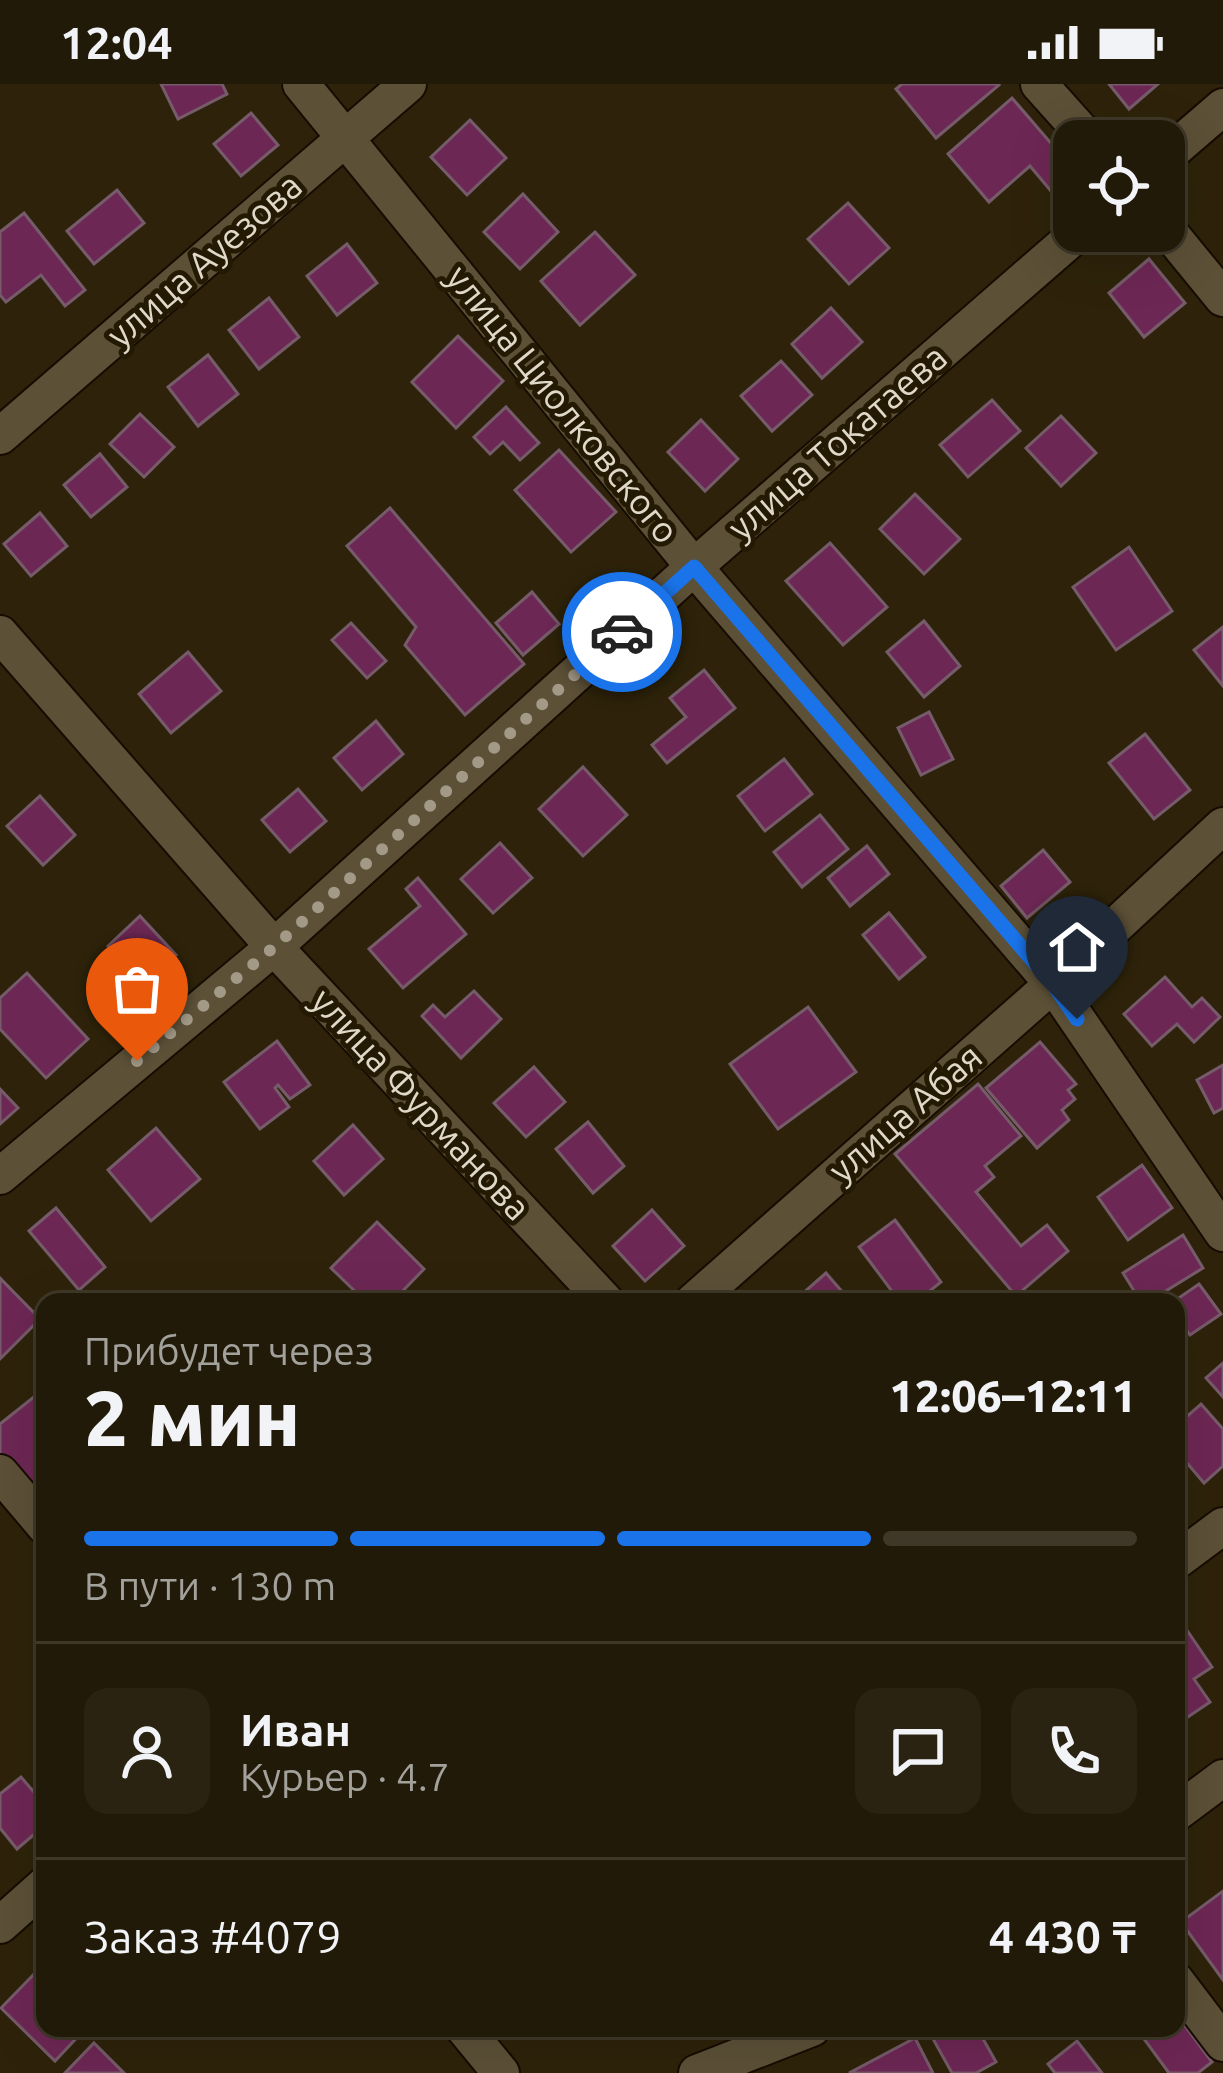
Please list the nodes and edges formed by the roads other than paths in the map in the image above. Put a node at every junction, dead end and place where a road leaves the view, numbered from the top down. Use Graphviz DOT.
graph roads {
  1 [pos="301,84"];
  2 [pos="409,84"];
  3 [pos="1039,84"];
  4 [pos="1223,107"];
  5 [pos="1071,120"];
  6 [pos="347,137"];
  7 [pos="1185,140"];
  8 [pos="1056,252"];
  9 [pos="1185,252"];
  10 [pos="1223,298"];
  11 [pos="0,436"];
  12 [pos="694,567"];
  13 [pos="0,634"];
  14 [pos="1223,826"];
  15 [pos="274,947"];
  16 [pos="1053,984"];
  17 [pos="0,1176"];
  18 [pos="1223,1233"];
  19 [pos="598,1293"];
  20 [pos="703,1293"];
  21 [pos="0,1473"];
  22 [pos="36,1515"];
  23 [pos="1223,1526"];
  24 [pos="1185,1554"];
  25 [pos="1223,1778"];
  26 [pos="1185,1806"];
  27 [pos="36,1893"];
  28 [pos="0,1925"];
  29 [pos="1185,1993"];
  30 [pos="472,2037"];
  31 [pos="778,2037"];
  32 [pos="1223,2043"];
  33 [pos="711,2055"];
  34 [pos="502,2073"];
  1 -- 6 [label="street, улица Циолковского"];
  2 -- 6 [label="street, улица Ауезова"];
  3 -- 5 [label="street"];
  4 -- 7 [label="street"];
  6 -- 11 [label="street, улица Ауезова"];
  6 -- 12 [label="street, улица Циолковского"];
  8 -- 12 [label="street, улица Токатаева"];
  9 -- 10 [label="street"];
  12 -- 15 [label="street, улица Токатаева"];
  12 -- 16 [label="street, улица Циолковского"];
  13 -- 15 [label="street, улица Фурманова"];
  14 -- 16 [label="street, улица Абая"];
  15 -- 17 [label="street, улица Токатаева"];
  15 -- 19 [label="street, улица Фурманова"];
  16 -- 18 [label="street, улица Циолковского"];
  16 -- 20 [label="street, улица Абая"];
  21 -- 22 [label="street"];
  23 -- 24 [label="street"];
  25 -- 26 [label="street"];
  27 -- 28 [label="street"];
  29 -- 32 [label="street"];
  30 -- 34 [label="street"];
  31 -- 33 [label="street"];
}
